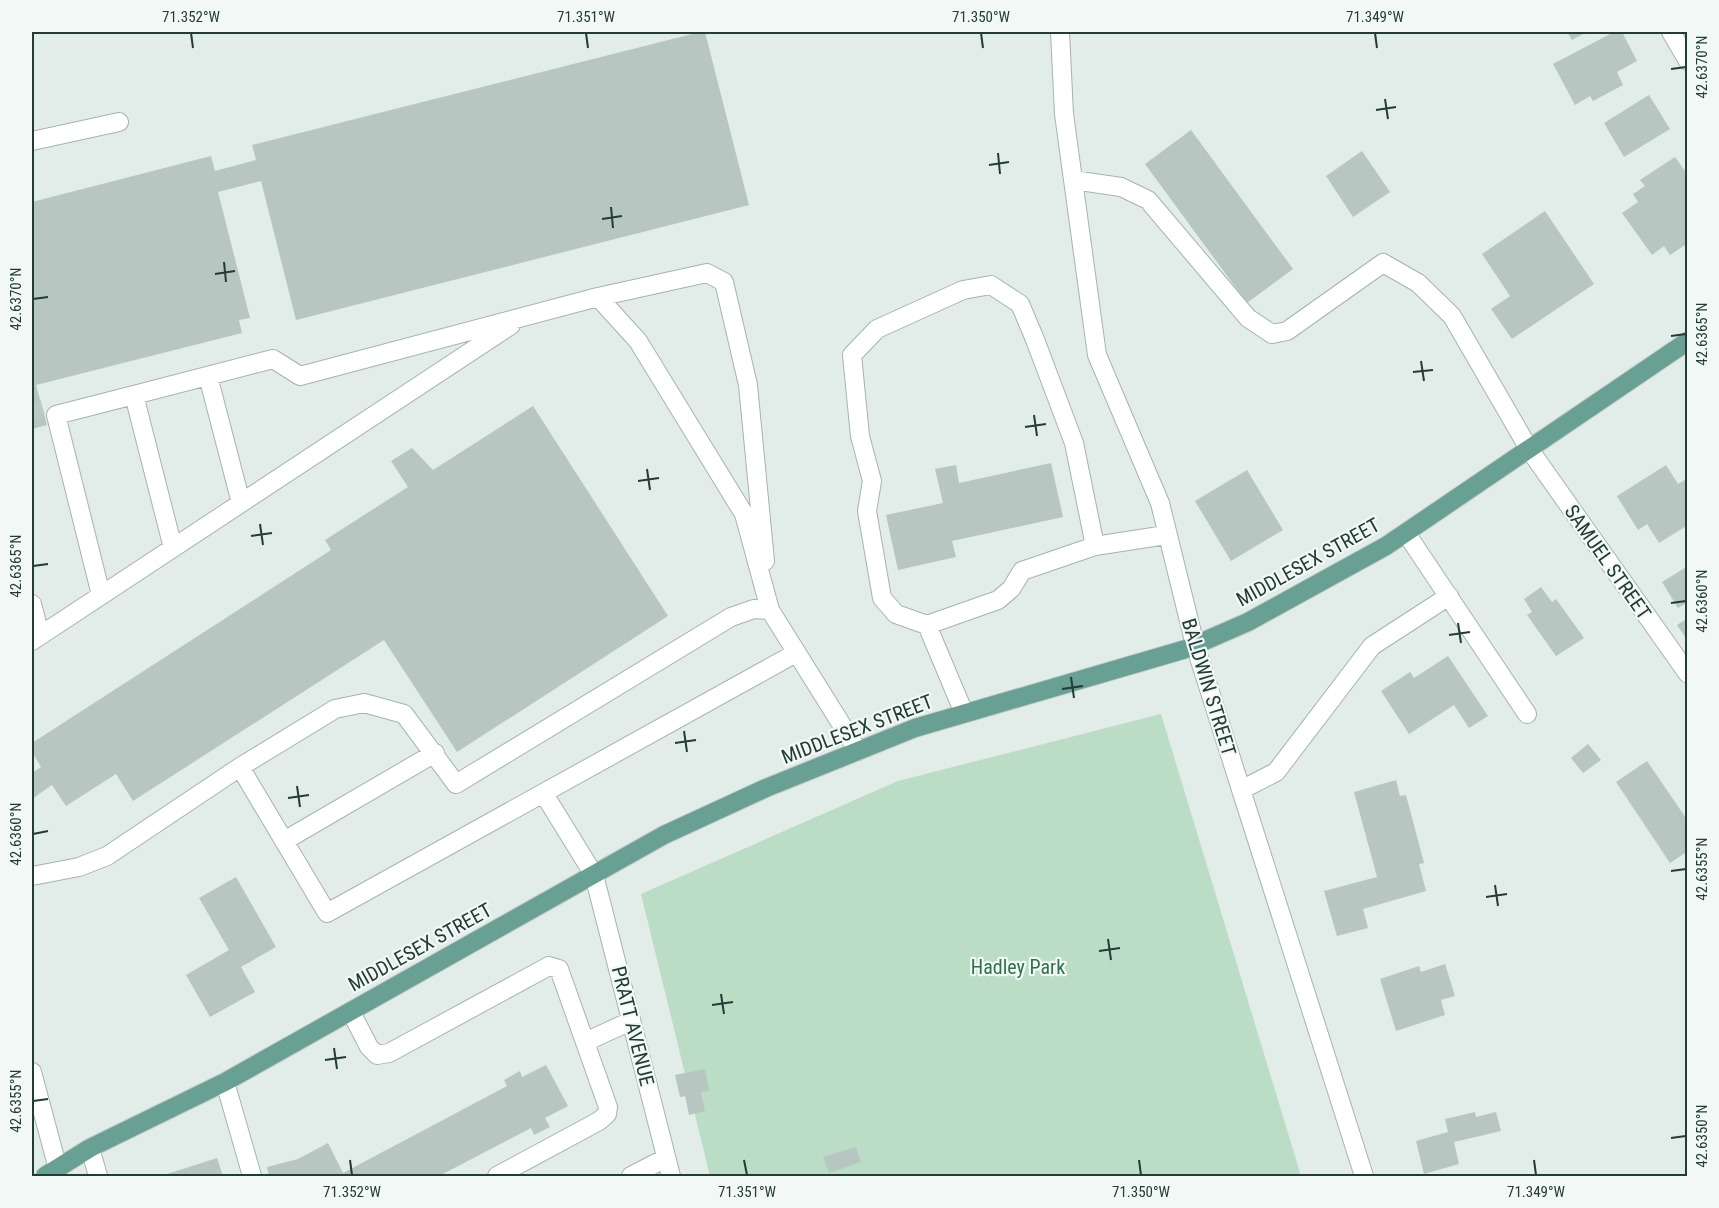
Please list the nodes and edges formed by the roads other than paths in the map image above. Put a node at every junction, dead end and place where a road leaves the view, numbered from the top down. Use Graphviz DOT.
graph roads {
  1 [pos="1060,32"];
  2 [pos="1671,32"];
  3 [pos="1688,61"];
  4 [pos="119,122"];
  5 [pos="32,141"];
  6 [pos="1074,187"];
  7 [pos="598,297"];
  8 [pos="524,317"];
  9 [pos="1688,341"];
  10 [pos="208,376"];
  11 [pos="134,396"];
  12 [pos="1529,449"];
  13 [pos="241,503"];
  14 [pos="1406,533"];
  15 [pos="1166,535"];
  16 [pos="1095,546"];
  17 [pos="173,548"];
  18 [pos="101,595"];
  19 [pos="1449,596"];
  20 [pos="32,604"];
  21 [pos="770,610"];
  22 [pos="927,624"];
  23 [pos="36,638"];
  24 [pos="1195,645"];
  25 [pos="796,652"];
  26 [pos="1688,674"];
  27 [pos="964,713"];
  28 [pos="1527,714"];
  29 [pos="858,751"];
  30 [pos="435,753"];
  31 [pos="240,767"];
  32 [pos="1241,790"];
  33 [pos="544,794"];
  34 [pos="284,841"];
  35 [pos="594,875"];
  36 [pos="32,876"];
  37 [pos="351,1012"];
  38 [pos="631,1021"];
  39 [pos="585,1042"];
  40 [pos="32,1072"];
  41 [pos="225,1082"];
  42 [pos="90,1148"];
  43 [pos="666,1158"];
  44 [pos="51,1173"];
  45 [pos="98,1176"];
  46 [pos="252,1176"];
  47 [pos="497,1176"];
  48 [pos="631,1176"];
  49 [pos="671,1176"];
  50 [pos="1364,1176"];
  1 -- 6 [label="street, BALDWIN STREET"];
  2 -- 3 [label="street"];
  4 -- 5 [label="street"];
  6 -- 12 [label="street, SAMUEL STREET"];
  6 -- 15 [label="street, BALDWIN STREET"];
  7 -- 8 [label="street"];
  7 -- 21 [label="street"];
  7 -- 21 [label="street"];
  8 -- 10 [label="street"];
  8 -- 13 [label="street"];
  9 -- 12 [label="main road, MIDDLESEX STREET"];
  10 -- 11 [label="street"];
  10 -- 13 [label="street"];
  11 -- 17 [label="street"];
  11 -- 18 [label="street"];
  12 -- 14 [label="main road, MIDDLESEX STREET"];
  12 -- 26 [label="street, SAMUEL STREET"];
  13 -- 17 [label="street"];
  14 -- 19 [label="street"];
  14 -- 24 [label="main road, MIDDLESEX STREET"];
  15 -- 16 [label="street"];
  15 -- 24 [label="street, BALDWIN STREET"];
  16 -- 22 [label="street"];
  16 -- 22 [label="street"];
  17 -- 18 [label="street"];
  18 -- 23 [label="street"];
  19 -- 28 [label="street"];
  19 -- 32 [label="street"];
  20 -- 23 [label="street"];
  21 -- 25 [label="street"];
  21 -- 30 [label="street"];
  22 -- 27 [label="street"];
  24 -- 27 [label="main road, MIDDLESEX STREET"];
  24 -- 32 [label="street, BALDWIN STREET"];
  25 -- 29 [label="street"];
  25 -- 33 [label="street"];
  27 -- 29 [label="main road, MIDDLESEX STREET"];
  29 -- 35 [label="main road, MIDDLESEX STREET"];
  30 -- 31 [label="street"];
  30 -- 34 [label="street"];
  31 -- 34 [label="street"];
  31 -- 36 [label="street"];
  32 -- 50 [label="street, BALDWIN STREET"];
  33 -- 34 [label="street"];
  33 -- 35 [label="street, PRATT AVENUE"];
  35 -- 37 [label="main road, MIDDLESEX STREET"];
  35 -- 38 [label="street, PRATT AVENUE"];
  37 -- 39 [label="street"];
  37 -- 41 [label="main road, MIDDLESEX STREET"];
  38 -- 39 [label="street"];
  38 -- 43 [label="street, PRATT AVENUE"];
  39 -- 47 [label="street"];
  40 -- 44 [label="street"];
  41 -- 42 [label="main road, MIDDLESEX STREET"];
  41 -- 46 [label="street"];
  42 -- 44 [label="main road, MIDDLESEX STREET"];
  42 -- 45 [label="street"];
  43 -- 48 [label="street"];
  43 -- 49 [label="street, PRATT AVENUE"];
}
